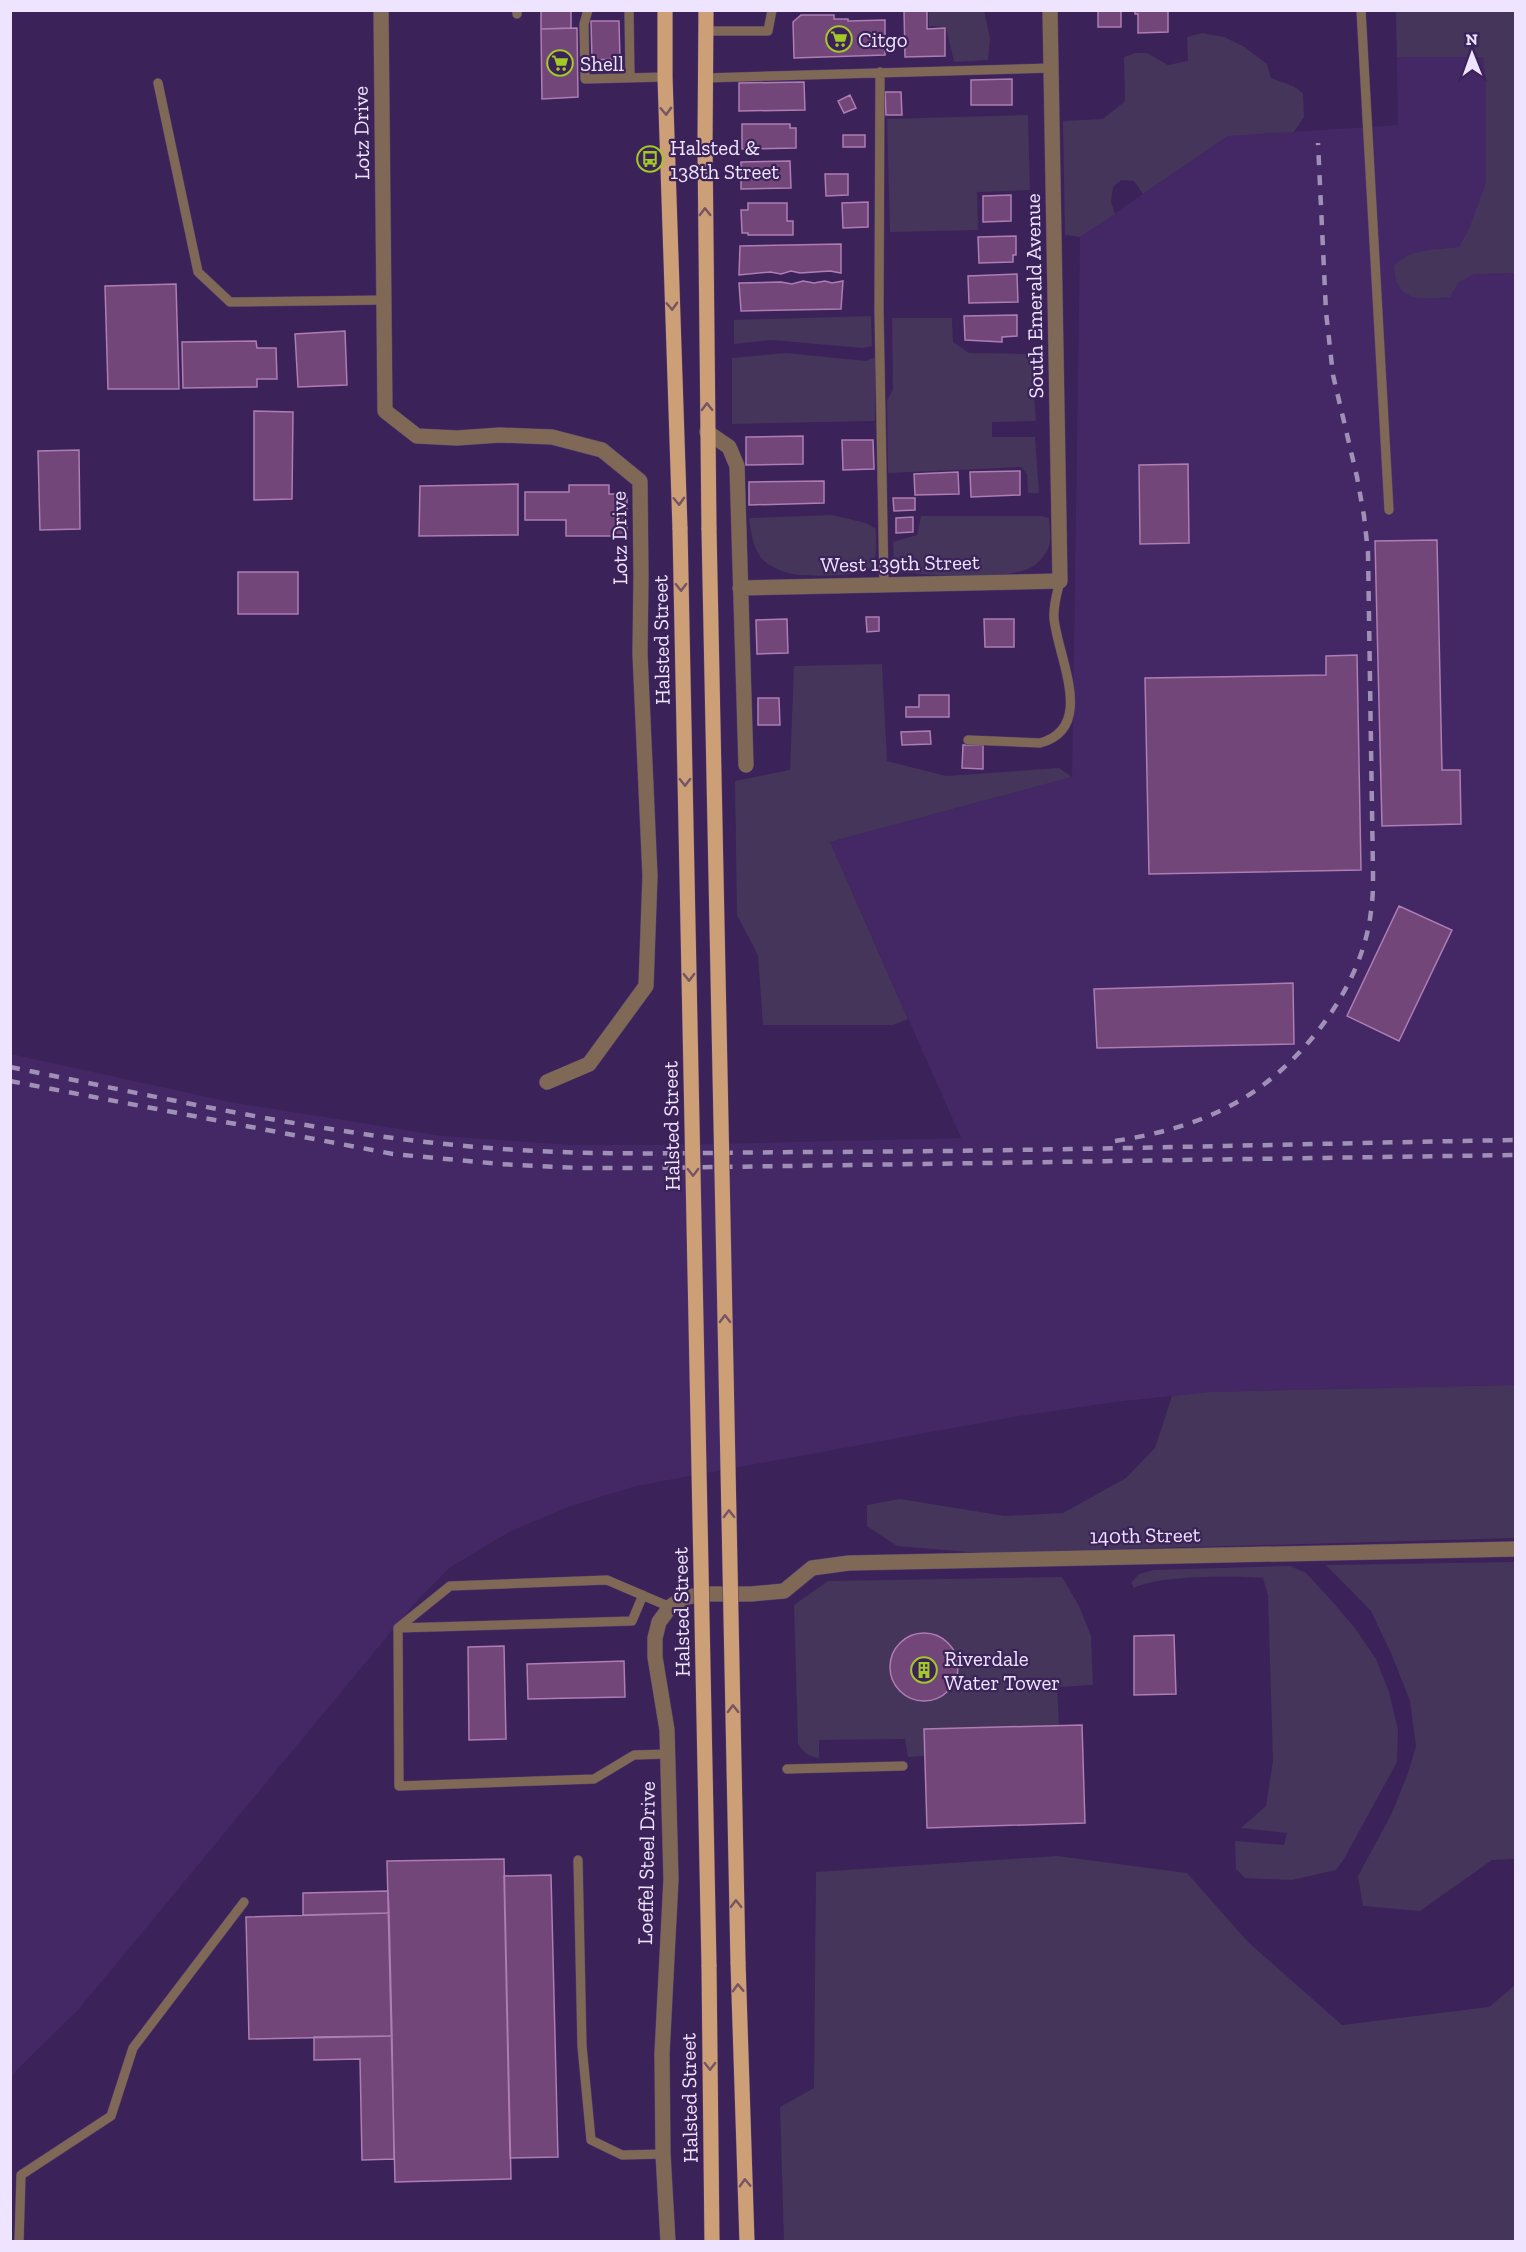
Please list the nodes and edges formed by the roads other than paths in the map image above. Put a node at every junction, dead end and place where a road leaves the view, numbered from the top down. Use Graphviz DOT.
graph roads {
  1 [pos="381,10"];
  2 [pos="588,10"];
  3 [pos="629,10"];
  4 [pos="665,10"];
  5 [pos="706,10"];
  6 [pos="772,10"];
  7 [pos="1050,10"];
  8 [pos="1361,10"];
  9 [pos="705,31"];
  10 [pos="1052,68"];
  11 [pos="880,72"];
  12 [pos="665,77"];
  13 [pos="630,78"];
  14 [pos="705,78"];
  15 [pos="158,83"];
  16 [pos="384,300"];
  17 [pos="707,432"];
  18 [pos="1389,510"];
  19 [pos="1060,581"];
  20 [pos="884,585"];
  21 [pos="740,588"];
  22 [pos="968,740"];
  23 [pos="747,765"];
  24 [pos="547,1082"];
  25 [pos="1515,1549"];
  26 [pos="643,1595"];
  27 [pos="670,1607"];
  28 [pos="398,1628"];
  29 [pos="668,1754"];
  30 [pos="903,1766"];
  31 [pos="787,1769"];
  32 [pos="578,1860"];
  33 [pos="244,1902"];
  34 [pos="663,2154"];
  35 [pos="19,2241"];
  36 [pos="668,2241"];
  37 [pos="712,2241"];
  38 [pos="747,2241"];
  1 -- 16 [label="street, Lotz Drive"];
  2 -- 13 [label="lane"];
  3 -- 13 [label="lane"];
  4 -- 12 [label="main road, Halsted Street"];
  5 -- 9 [label="main road"];
  6 -- 9 [label="lane"];
  7 -- 10 [label="street, South Emerald Avenue"];
  8 -- 18 [label="lane"];
  9 -- 14 [label="main road"];
  10 -- 11 [label="lane"];
  10 -- 19 [label="street, South Emerald Avenue"];
  11 -- 14 [label="lane"];
  11 -- 20 [label="lane"];
  12 -- 13 [label="lane"];
  12 -- 37 [label="main road, Halsted Street, one-way, bridge"];
  17 -- 14 [label="main road, one-way"];
  15 -- 16 [label="lane"];
  16 -- 24 [label="street, Lotz Drive"];
  17 -- 21 [label="street"];
  38 -- 17 [label="main road, one-way, bridge"];
  19 -- 20 [label="street, West 139th Street"];
  19 -- 22 [label="lane"];
  20 -- 21 [label="street, West 139th Street"];
  21 -- 23 [label="street"];
  25 -- 27 [label="street, 140th Street"];
  26 -- 27 [label="lane"];
  26 -- 28 [label="lane"];
  26 -- 28 [label="lane"];
  27 -- 29 [label="street, Loeffel Steel Drive"];
  28 -- 29 [label="lane"];
  29 -- 34 [label="street, Loeffel Steel Drive"];
  30 -- 31 [label="lane"];
  32 -- 34 [label="lane"];
  33 -- 35 [label="lane"];
  34 -- 36 [label="street, Loeffel Steel Drive"];
}
